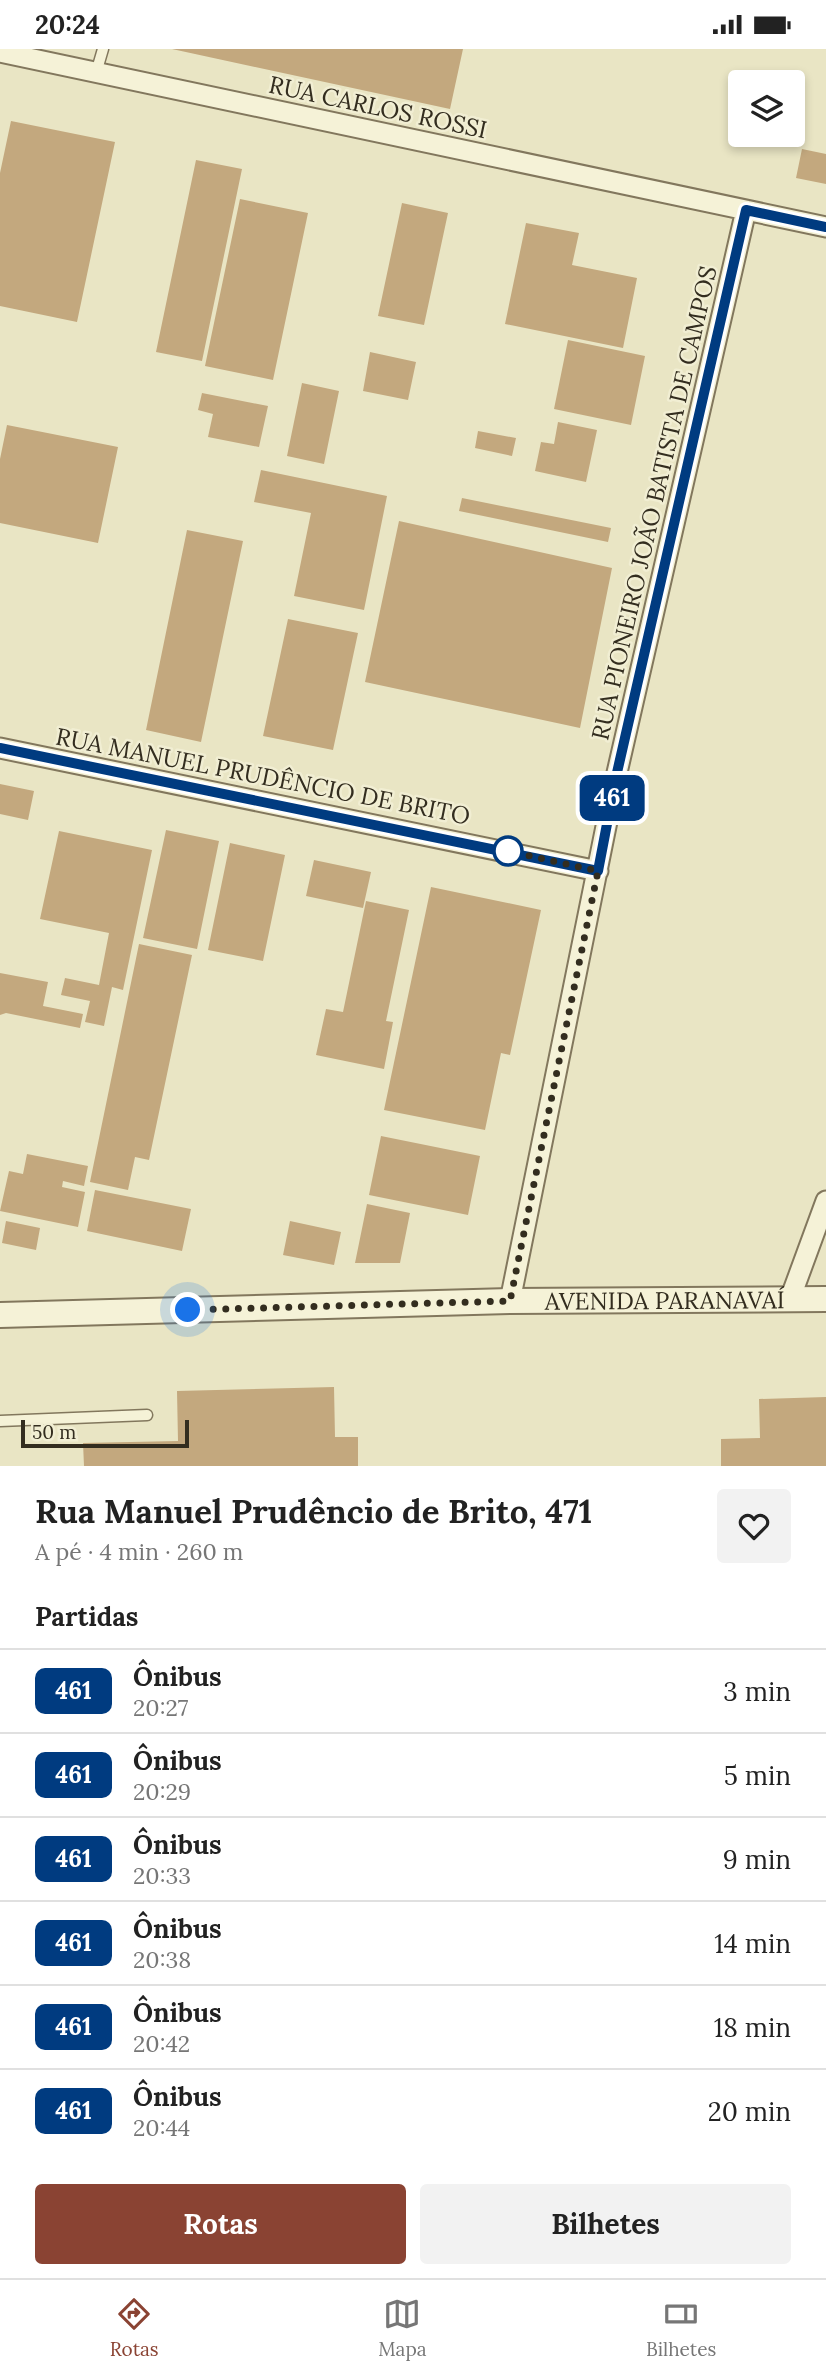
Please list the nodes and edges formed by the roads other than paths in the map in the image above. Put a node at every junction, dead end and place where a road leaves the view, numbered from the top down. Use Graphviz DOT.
graph roads {
  1 [pos="103,49"];
  2 [pos="0,53"];
  3 [pos="96,73"];
  4 [pos="746,210"];
  5 [pos="826,227"];
  6 [pos="0,748"];
  7 [pos="598,871"];
  8 [pos="826,1201"];
  9 [pos="790,1299"];
  10 [pos="826,1299"];
  11 [pos="510,1301"];
  12 [pos="0,1314"];
  13 [pos="147,1415"];
  14 [pos="0,1422"];
  1 -- 3 [label="lane"];
  2 -- 3 [label="street, RUA CARLOS ROSSI"];
  3 -- 4 [label="street, RUA CARLOS ROSSI"];
  4 -- 5 [label="street, RUA CARLOS ROSSI"];
  4 -- 7 [label="street, RUA PIONEIRO JOÃO BATISTA DE CAMPOS"];
  6 -- 7 [label="street, RUA MANUEL PRUDÊNCIO DE BRITO"];
  7 -- 11 [label="street, RUA PIONEIRO JOÃO BATISTA DE CAMPOS"];
  8 -- 9 [label="street"];
  9 -- 10 [label="street, AVENIDA PARANAVAÍ"];
  9 -- 11 [label="street, AVENIDA PARANAVAÍ"];
  11 -- 12 [label="street, AVENIDA PARANAVAÍ"];
  13 -- 14 [label="lane"];
}
